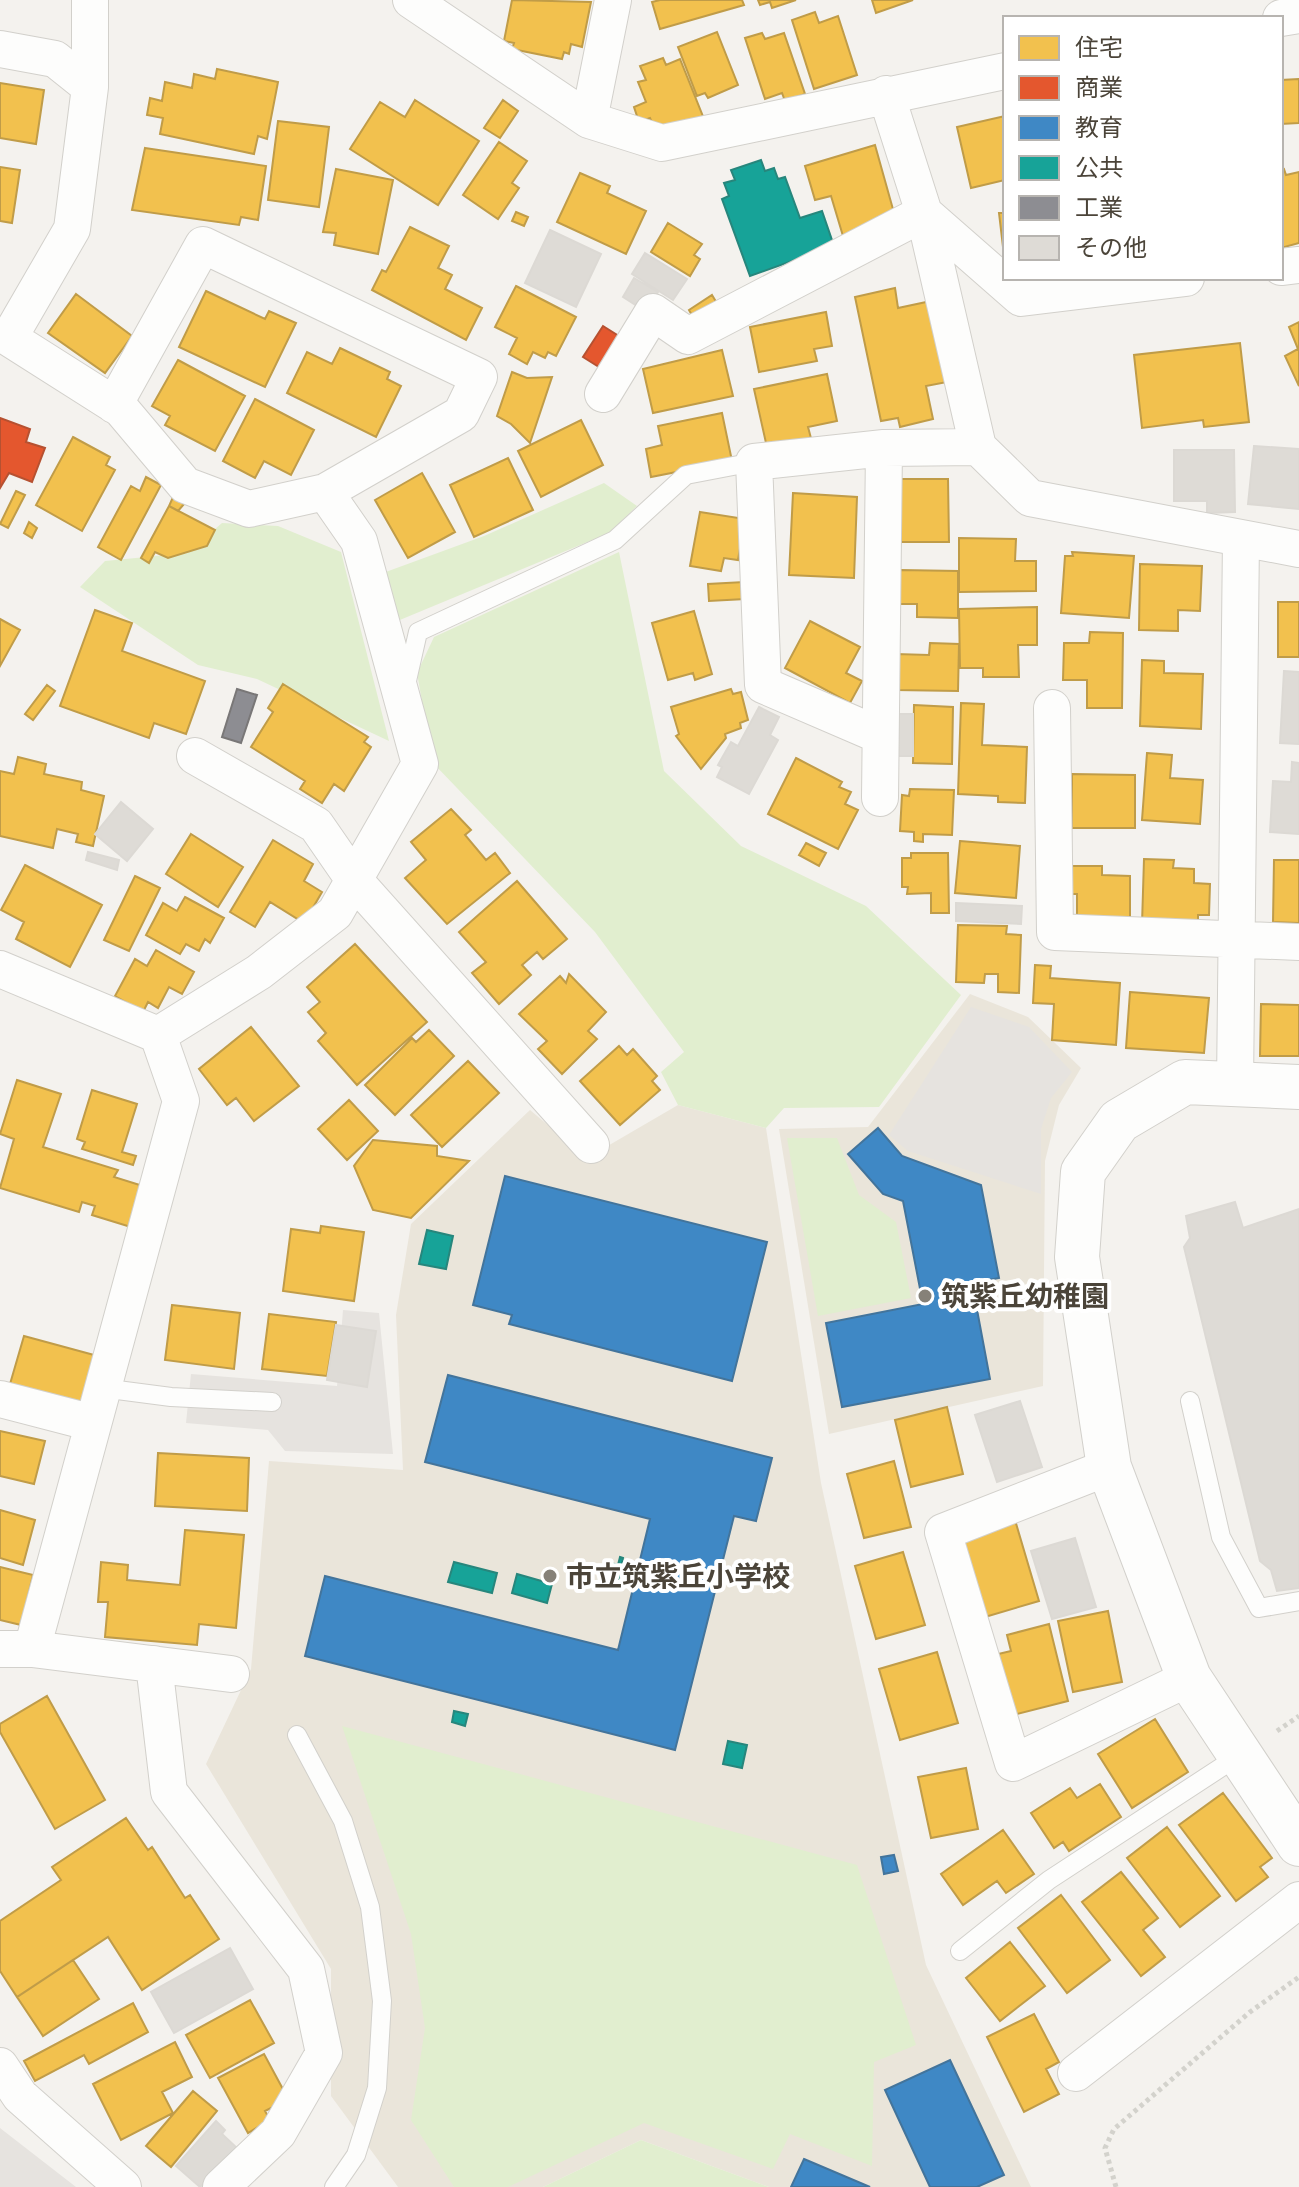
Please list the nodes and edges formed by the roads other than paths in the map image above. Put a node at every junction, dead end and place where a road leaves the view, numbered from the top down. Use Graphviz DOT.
graph roads {
  1 [pos="90,0"];
  2 [pos="411,0"];
  3 [pos="613,0"];
  4 [pos="0,49"];
  5 [pos="1003,71"];
  6 [pos="90,87"];
  7 [pos="886,94"];
  8 [pos="589,120"];
  9 [pos="924,213"];
  10 [pos="1170,280"];
  11 [pos="4,338"];
  12 [pos="603,394"];
  13 [pos="114,405"];
  14 [pos="978,447"];
  15 [pos="884,448"];
  16 [pos="754,462"];
  17 [pos="325,492"];
  18 [pos="1241,538"];
  19 [pos="1299,549"];
  20 [pos="402,702"];
  21 [pos="1052,708"];
  22 [pos="879,735"];
  23 [pos="195,756"];
  24 [pos="880,798"];
  25 [pos="354,880"];
  26 [pos="1237,941"];
  27 [pos="1299,942"];
  28 [pos="0,969"];
  29 [pos="158,1035"];
  30 [pos="1235,1085"];
  31 [pos="1299,1087"];
  32 [pos="591,1145"];
  33 [pos="102,1388"];
  34 [pos="0,1399"];
  35 [pos="1190,1401"];
  36 [pos="272,1402"];
  37 [pos="93,1423"];
  38 [pos="1109,1467"];
  39 [pos="1299,1601"];
  40 [pos="16,1649"];
  41 [pos="154,1664"];
  42 [pos="231,1674"];
  43 [pos="1189,1678"];
  44 [pos="297,1735"];
  45 [pos="1240,1755"];
  46 [pos="1299,1844"];
  47 [pos="1299,1900"];
  48 [pos="960,1951"];
  49 [pos="0,2066"];
  50 [pos="1076,2073"];
  51 [pos="123,2187"];
  52 [pos="221,2187"];
  53 [pos="334,2187"];
  1 -- 6 [label="street"];
  2 -- 8 [label="street"];
  3 -- 8 [label="street"];
  4 -- 6 [label="street"];
  5 -- 7 [label="street"];
  6 -- 11 [label="street"];
  7 -- 8 [label="street"];
  7 -- 9 [label="street"];
  9 -- 10 [label="street"];
  9 -- 12 [label="street"];
  9 -- 14 [label="street"];
  11 -- 13 [label="street"];
  13 -- 17 [label="street"];
  13 -- 17 [label="street"];
  14 -- 15 [label="street"];
  14 -- 18 [label="street"];
  15 -- 16 [label="street"];
  15 -- 22 [label="street"];
  16 -- 20 [label="lane"];
  16 -- 22 [label="street"];
  17 -- 20 [label="street"];
  18 -- 19 [label="street"];
  18 -- 26 [label="street"];
  20 -- 25 [label="street"];
  21 -- 26 [label="street"];
  22 -- 24 [label="street"];
  23 -- 25 [label="street"];
  25 -- 29 [label="street"];
  25 -- 32 [label="street"];
  26 -- 27 [label="street"];
  26 -- 30 [label="street"];
  28 -- 29 [label="street"];
  29 -- 33 [label="street"];
  30 -- 31 [label="street"];
  30 -- 38 [label="street"];
  33 -- 36 [label="lane"];
  33 -- 37 [label="street"];
  34 -- 37 [label="street"];
  35 -- 39 [label="lane"];
  37 -- 40 [label="street"];
  38 -- 43 [label="street"];
  38 -- 43 [label="street"];
  40 -- 41 [label="street"];
  41 -- 42 [label="street"];
  41 -- 52 [label="street"];
  43 -- 45 [label="street"];
  44 -- 53 [label="lane"];
  45 -- 46 [label="street"];
  45 -- 48 [label="lane"];
  47 -- 50 [label="street"];
  49 -- 51 [label="street"];
}
